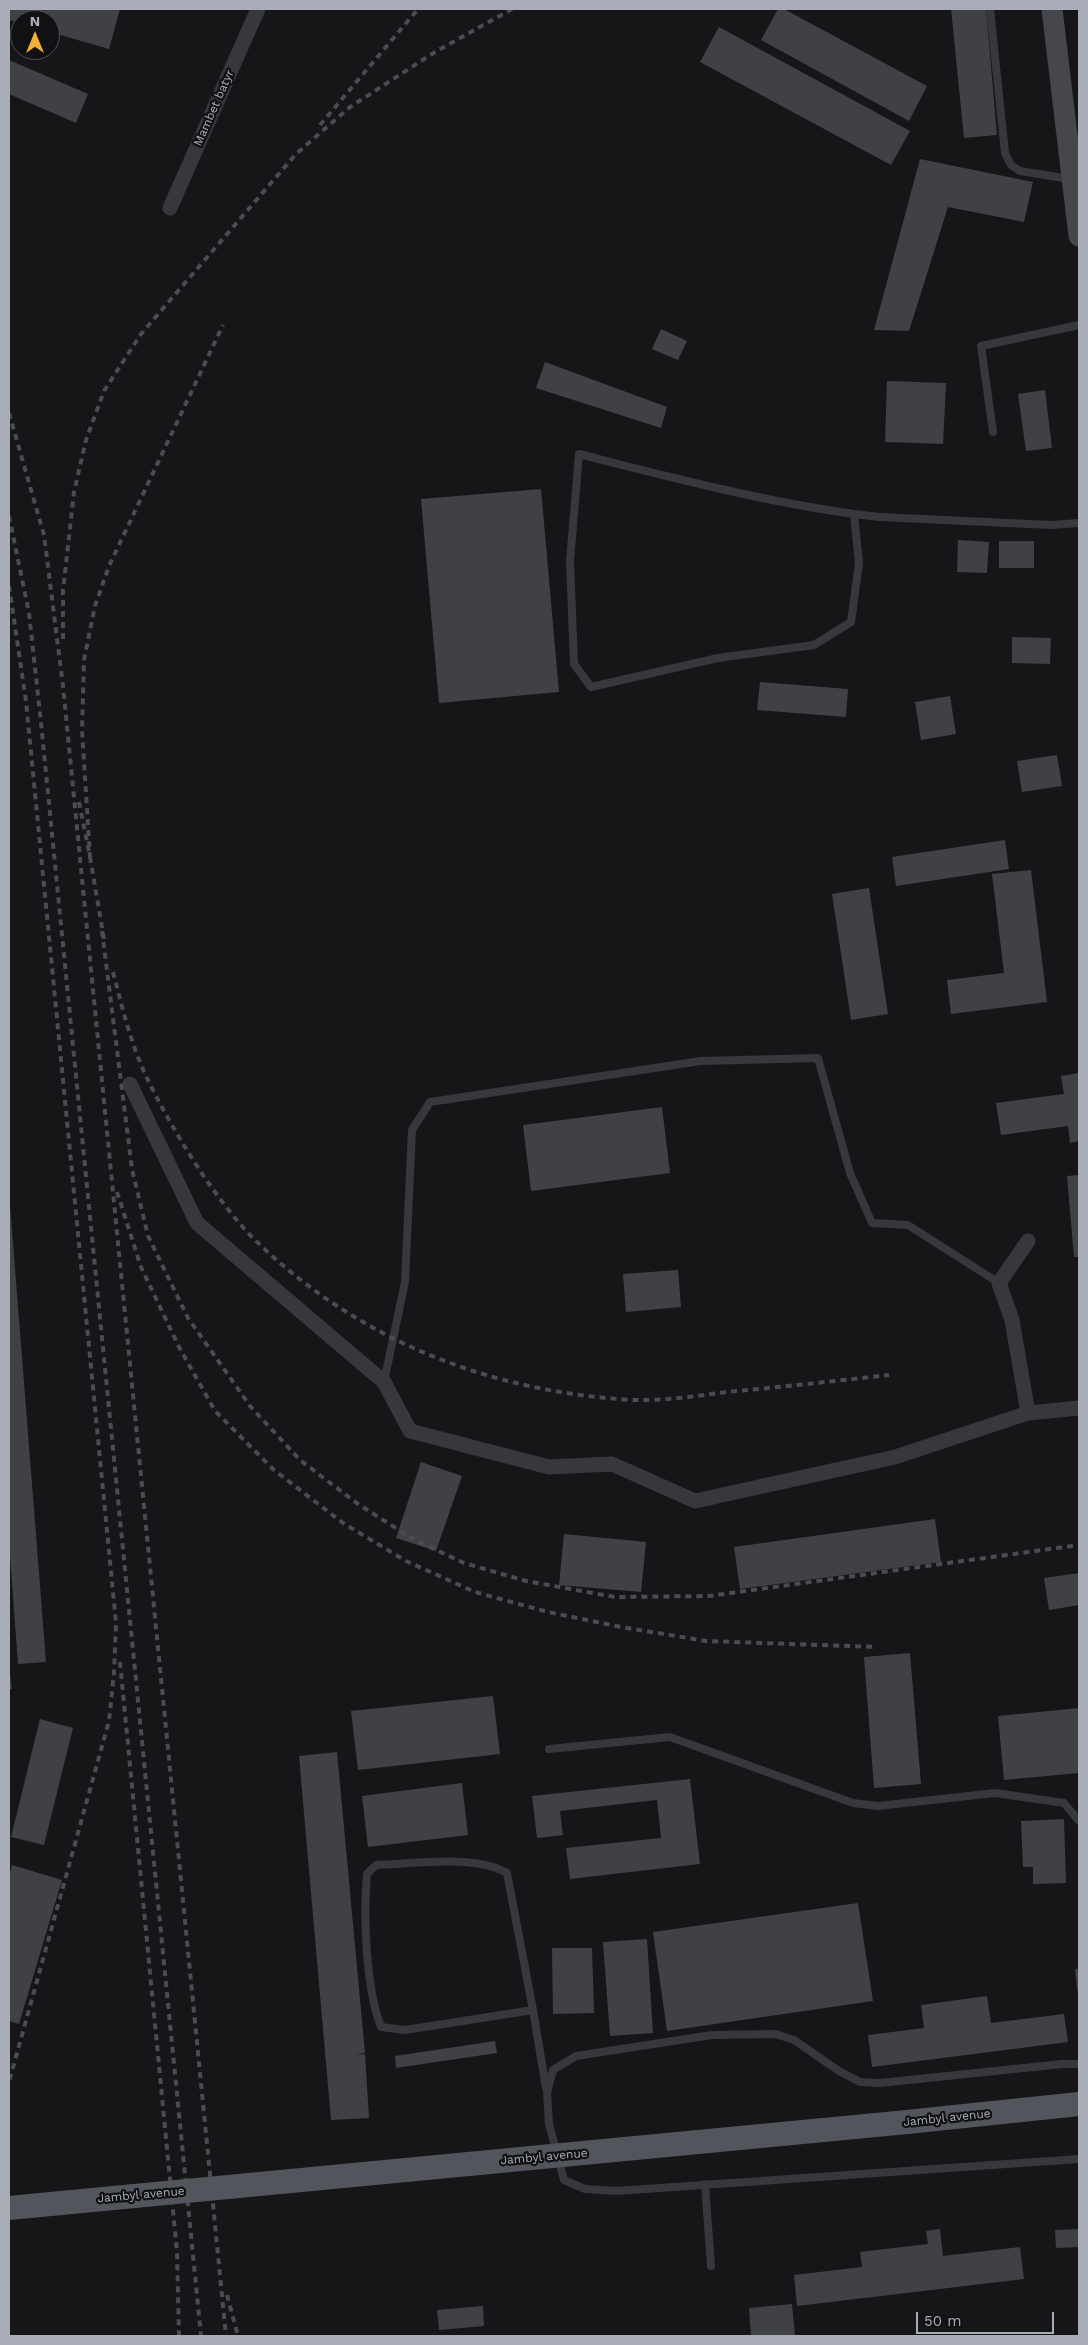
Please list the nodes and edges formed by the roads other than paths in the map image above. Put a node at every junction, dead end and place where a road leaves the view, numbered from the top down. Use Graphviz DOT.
graph roads {
  1 [pos="258,9"];
  2 [pos="990,9"];
  3 [pos="1052,9"];
  4 [pos="1072,179"];
  5 [pos="170,208"];
  6 [pos="1079,236"];
  7 [pos="1079,325"];
  8 [pos="993,432"];
  9 [pos="854,514"];
  10 [pos="1079,523"];
  11 [pos="130,1084"];
  12 [pos="1028,1241"];
  13 [pos="999,1283"];
  14 [pos="384,1382"];
  15 [pos="1079,1408"];
  16 [pos="1028,1413"];
  17 [pos="549,1749"];
  18 [pos="1079,1821"];
  19 [pos="534,2010"];
  20 [pos="1079,2064"];
  21 [pos="546,2093"];
  22 [pos="1079,2104"];
  23 [pos="1079,2159"];
  24 [pos="705,2184"];
  25 [pos="9,2208"];
  26 [pos="711,2266"];
  1 -- 5 [label="street, Mambet batyr"];
  2 -- 4 [label="lane"];
  3 -- 4 [label="main road"];
  4 -- 6 [label="main road"];
  7 -- 8 [label="lane"];
  9 -- 9 [label="lane"];
  9 -- 10 [label="lane"];
  11 -- 14 [label="street"];
  12 -- 13 [label="street"];
  13 -- 14 [label="lane"];
  13 -- 16 [label="street"];
  14 -- 16 [label="street"];
  15 -- 16 [label="street"];
  17 -- 18 [label="lane"];
  19 -- 19 [label="lane"];
  19 -- 21 [label="lane"];
  20 -- 21 [label="lane"];
  21 -- 24 [label="lane"];
  22 -- 25 [label="main road, Jambyl avenue, bridge"];
  23 -- 24 [label="lane"];
  24 -- 26 [label="lane"];
}
